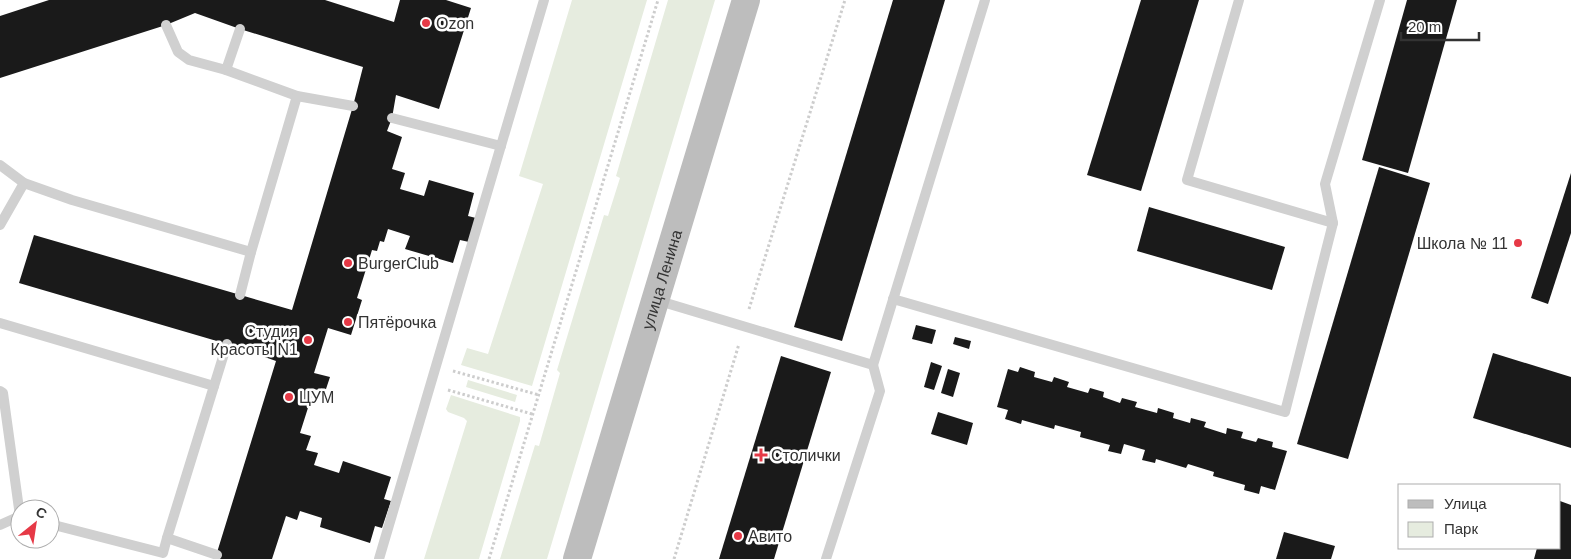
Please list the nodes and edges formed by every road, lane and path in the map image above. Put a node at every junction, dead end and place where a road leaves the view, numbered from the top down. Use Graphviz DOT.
graph roads {
  1 [pos="544,0"];
  2 [pos="658,0"];
  3 [pos="746,0"];
  4 [pos="845,0"];
  5 [pos="985,0"];
  6 [pos="1239,0"];
  7 [pos="1380,0"];
  8 [pos="166,25"];
  9 [pos="240,29"];
  10 [pos="226,70"];
  11 [pos="297,96"];
  12 [pos="353,106"];
  13 [pos="392,118"];
  14 [pos="501,146"];
  15 [pos="0,166"];
  16 [pos="24,183"];
  17 [pos="1333,223"];
  18 [pos="0,225"];
  19 [pos="251,252"];
  20 [pos="240,295"];
  21 [pos="893,299"];
  22 [pos="655,300"];
  23 [pos="0,323"];
  24 [pos="744,326"];
  25 [pos="226,344"];
  26 [pos="873,365"];
  27 [pos="436,366"];
  28 [pos="430,385"];
  29 [pos="214,386"];
  30 [pos="0,391"];
  31 [pos="539,395"];
  32 [pos="532,414"];
  33 [pos="18,499"];
  34 [pos="60,527"];
  35 [pos="167,538"];
  36 [pos="216,555"];
  37 [pos="165,556"];
  38 [pos="379,559"];
  39 [pos="489,559"];
  40 [pos="577,559"];
  41 [pos="674,559"];
  42 [pos="826,559"];
  1 -- 14 [label="lane"];
  2 -- 31 [label="path"];
  3 -- 22 [label="main road, улица Ленина"];
  4 -- 24 [label="path"];
  5 -- 21 [label="lane"];
  6 -- 17 [label="lane"];
  7 -- 17 [label="lane"];
  8 -- 10 [label="lane"];
  9 -- 10 [label="lane"];
  10 -- 11 [label="lane"];
  11 -- 12 [label="lane"];
  11 -- 19 [label="lane"];
  13 -- 14 [label="lane"];
  14 -- 27 [label="lane"];
  15 -- 16 [label="lane"];
  16 -- 18 [label="lane"];
  16 -- 19 [label="lane"];
  17 -- 21 [label="lane"];
  19 -- 20 [label="lane"];
  21 -- 26 [label="lane"];
  22 -- 24 [label="lane"];
  22 -- 40 [label="main road, улица Ленина"];
  23 -- 29 [label="lane"];
  24 -- 26 [label="lane"];
  24 -- 41 [label="path"];
  25 -- 29 [label="lane"];
  26 -- 42 [label="lane"];
  27 -- 28 [label="lane"];
  27 -- 31 [label="path"];
  28 -- 32 [label="path"];
  28 -- 38 [label="lane"];
  29 -- 35 [label="lane"];
  30 -- 33 [label="lane"];
  31 -- 32 [label="path"];
  32 -- 39 [label="path"];
  34 -- 37 [label="lane"];
  35 -- 36 [label="lane"];
  35 -- 37 [label="lane"];
}
